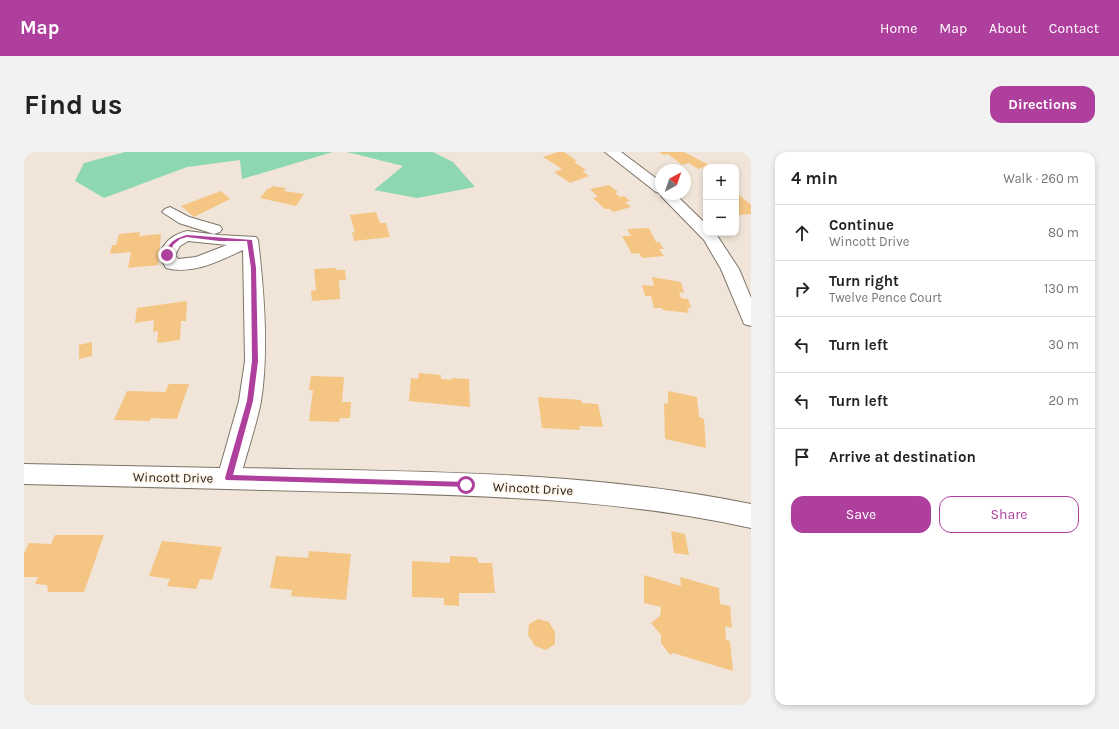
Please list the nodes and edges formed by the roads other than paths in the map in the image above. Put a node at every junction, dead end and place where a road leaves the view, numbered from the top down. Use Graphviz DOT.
graph roads {
  1 [pos="612,152"];
  2 [pos="655,184"];
  3 [pos="673,200"];
  4 [pos="170,212"];
  5 [pos="751,319"];
  6 [pos="24,474"];
  7 [pos="229,478"];
  8 [pos="751,516"];
  1 -- 2 [label="street"];
  3 -- 5 [label="street"];
  4 -- 7 [label="street"];
  6 -- 7 [label="street, Wincott Drive"];
  7 -- 8 [label="street, Wincott Drive"];
}
